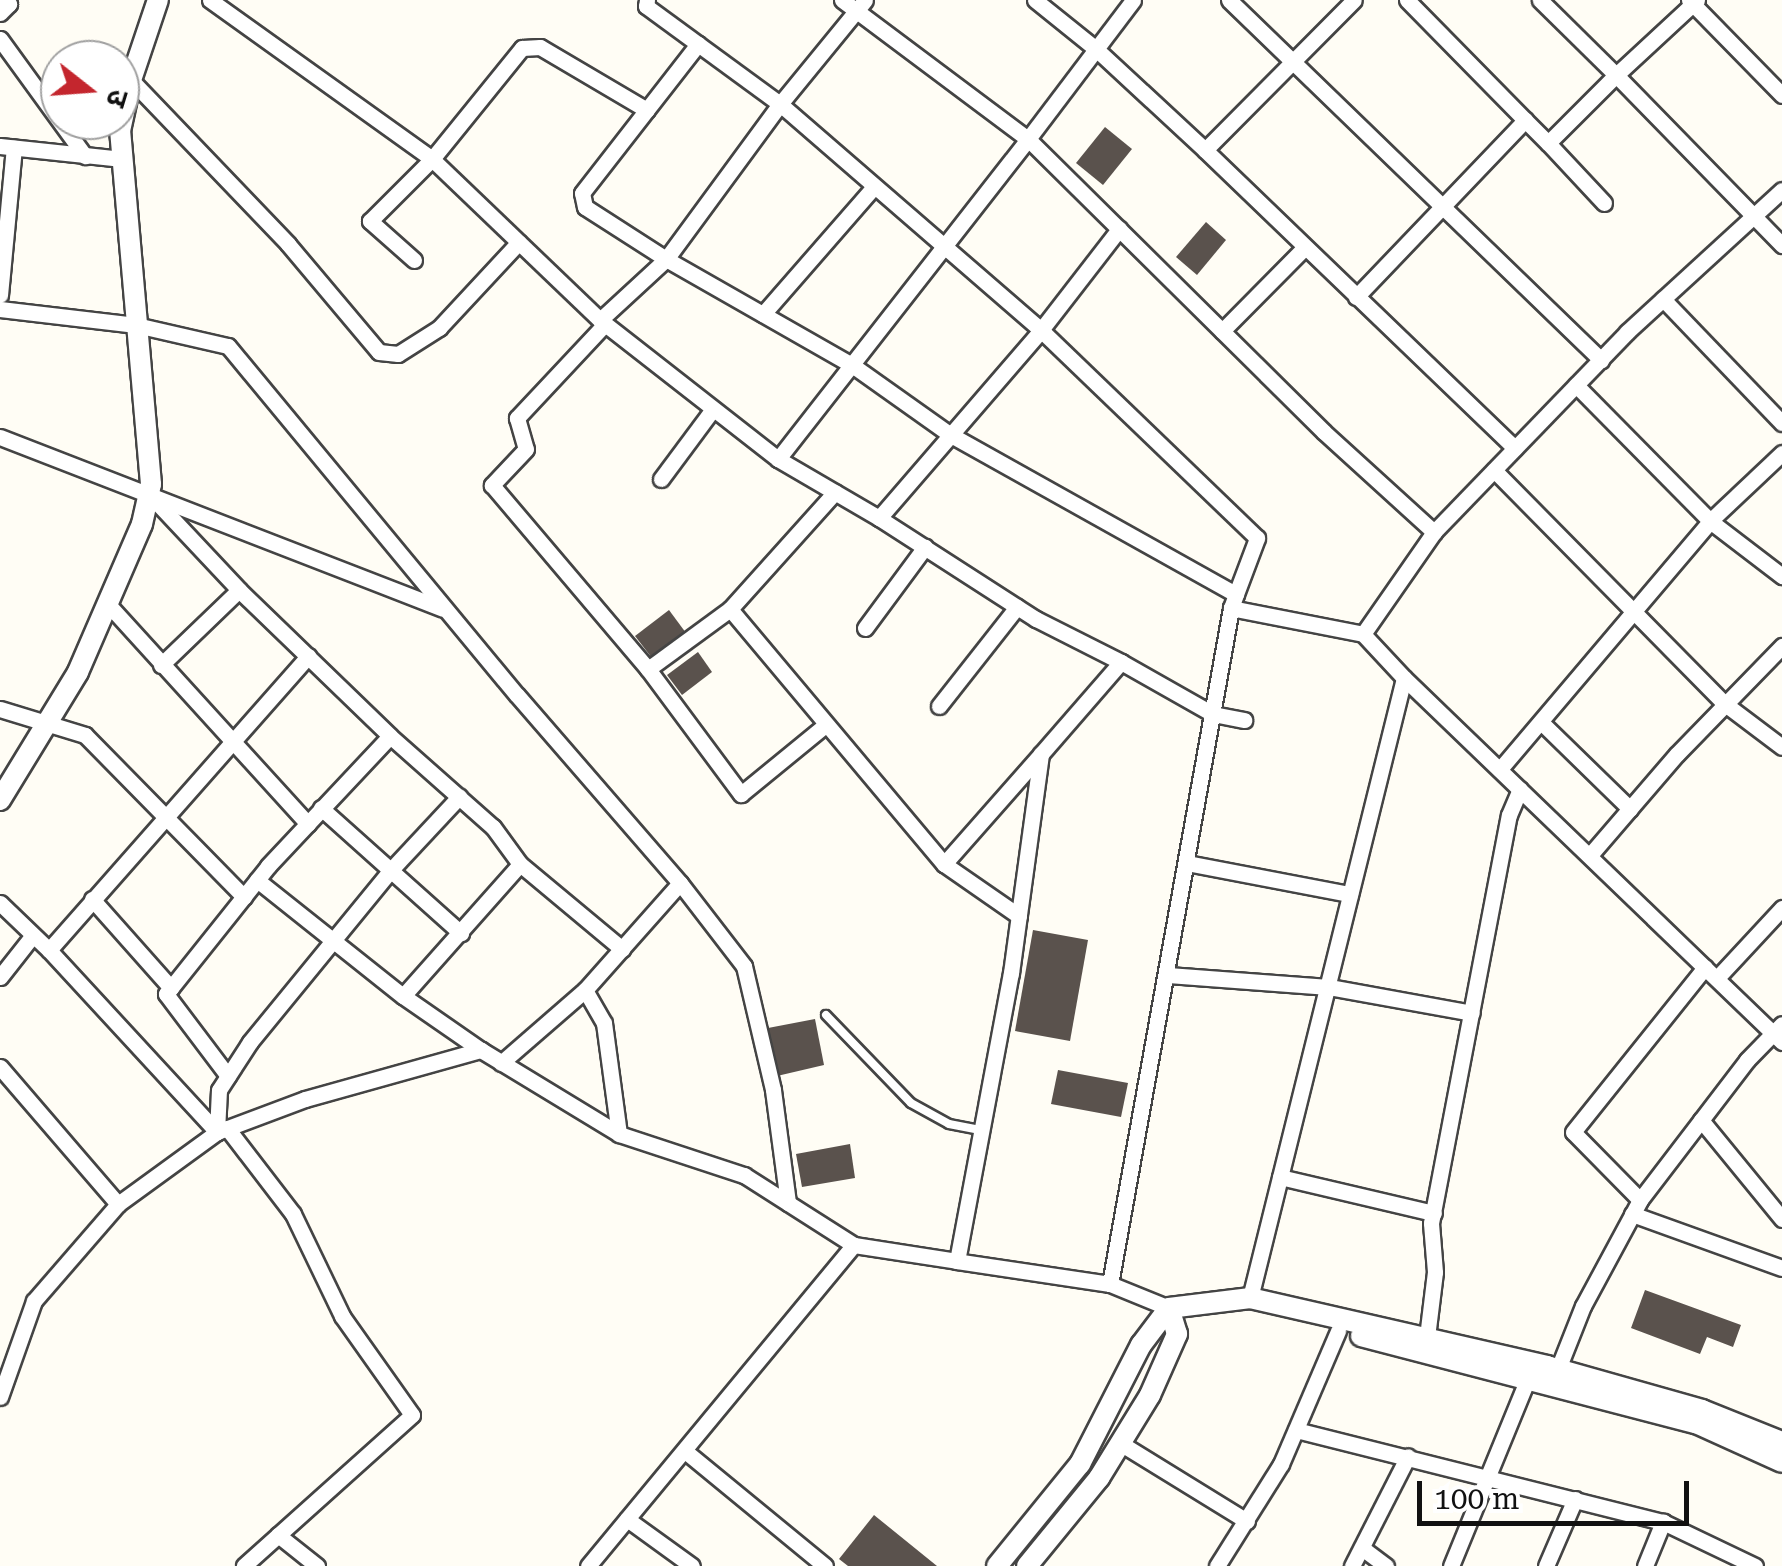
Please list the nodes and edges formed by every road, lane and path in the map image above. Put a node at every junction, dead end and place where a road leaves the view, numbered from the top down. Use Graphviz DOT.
graph roads {
  1 [pos="6,0"];
  2 [pos="158,0"];
  3 [pos="210,0"];
  4 [pos="647,0"];
  5 [pos="842,0"];
  6 [pos="1035,0"];
  7 [pos="1134,0"];
  8 [pos="1229,0"];
  9 [pos="1354,0"];
  10 [pos="1407,0"];
  11 [pos="1540,0"];
  12 [pos="1693,1"];
  13 [pos="861,6"];
  14 [pos="0,12"];
  15 [pos="0,38"];
  16 [pos="698,44"];
  17 [pos="1096,49"];
  18 [pos="140,53"];
  19 [pos="1294,59"];
  20 [pos="1616,75"];
  21 [pos="140,89"];
  22 [pos="1782,95"];
  23 [pos="780,104"];
  24 [pos="647,110"];
  25 [pos="1524,120"];
  26 [pos="1028,139"];
  27 [pos="121,140"];
  28 [pos="1548,144"];
  29 [pos="7,147"];
  30 [pos="1204,150"];
  31 [pos="86,156"];
  32 [pos="122,159"];
  33 [pos="432,159"];
  34 [pos="873,188"];
  35 [pos="1782,190"];
  36 [pos="1604,203"];
  37 [pos="1442,206"];
  38 [pos="1754,216"];
  39 [pos="1119,230"];
  40 [pos="518,242"];
  41 [pos="1782,244"];
  42 [pos="945,245"];
  43 [pos="1305,247"];
  44 [pos="666,259"];
  45 [pos="414,260"];
  46 [pos="0,295"];
  47 [pos="1356,297"];
  48 [pos="1663,299"];
  49 [pos="0,309"];
  50 [pos="763,314"];
  51 [pos="602,322"];
  52 [pos="136,325"];
  53 [pos="1041,330"];
  54 [pos="1222,331"];
  55 [pos="1601,360"];
  56 [pos="852,365"];
  57 [pos="1576,385"];
  58 [pos="713,409"];
  59 [pos="1782,423"];
  60 [pos="951,435"];
  61 [pos="0,437"];
  62 [pos="1515,448"];
  63 [pos="1782,453"];
  64 [pos="778,459"];
  65 [pos="1494,470"];
  66 [pos="661,479"];
  67 [pos="835,492"];
  68 [pos="149,494"];
  69 [pos="879,518"];
  70 [pos="1710,520"];
  71 [pos="1434,532"];
  72 [pos="924,547"];
  73 [pos="1782,576"];
  74 [pos="239,590"];
  75 [pos="1233,601"];
  76 [pos="106,602"];
  77 [pos="1017,607"];
  78 [pos="446,609"];
  79 [pos="730,609"];
  80 [pos="1632,614"];
  81 [pos="865,628"];
  82 [pos="1363,634"];
  83 [pos="1782,646"];
  84 [pos="308,656"];
  85 [pos="1120,662"];
  86 [pos="161,665"];
  87 [pos="648,669"];
  88 [pos="1404,678"];
  89 [pos="1726,704"];
  90 [pos="939,706"];
  91 [pos="0,709"];
  92 [pos="1213,714"];
  93 [pos="1244,720"];
  94 [pos="1542,723"];
  95 [pos="47,724"];
  96 [pos="824,726"];
  97 [pos="390,736"];
  98 [pos="233,742"];
  99 [pos="1782,747"];
  100 [pos="1041,754"];
  101 [pos="1500,770"];
  102 [pos="1520,789"];
  103 [pos="459,797"];
  104 [pos="0,800"];
  105 [pos="321,808"];
  106 [pos="1630,809"];
  107 [pos="163,817"];
  108 [pos="308,824"];
  109 [pos="1590,855"];
  110 [pos="520,864"];
  111 [pos="944,864"];
  112 [pos="1188,864"];
  113 [pos="389,872"];
  114 [pos="256,880"];
  115 [pos="680,883"];
  116 [pos="1350,894"];
  117 [pos="244,897"];
  118 [pos="92,900"];
  119 [pos="0,903"];
  120 [pos="1782,908"];
  121 [pos="1018,916"];
  122 [pos="460,933"];
  123 [pos="33,935"];
  124 [pos="332,941"];
  125 [pos="622,949"];
  126 [pos="49,950"];
  127 [pos="1711,972"];
  128 [pos="1168,975"];
  129 [pos="0,978"];
  130 [pos="1328,986"];
  131 [pos="171,988"];
  132 [pos="586,990"];
  133 [pos="403,996"];
  134 [pos="1472,1013"];
  135 [pos="826,1014"];
  136 [pos="1779,1033"];
  137 [pos="482,1050"];
  138 [pos="501,1062"];
  139 [pos="0,1067"];
  140 [pos="228,1076"];
  141 [pos="1701,1120"];
  142 [pos="222,1130"];
  143 [pos="981,1130"];
  144 [pos="618,1134"];
  145 [pos="1280,1176"];
  146 [pos="788,1203"];
  147 [pos="118,1204"];
  148 [pos="1636,1207"];
  149 [pos="1434,1213"];
  150 [pos="1782,1218"];
  151 [pos="854,1245"];
  152 [pos="957,1261"];
  153 [pos="1782,1268"];
  154 [pos="1110,1284"];
  155 [pos="1243,1298"];
  156 [pos="1169,1308"];
  157 [pos="1338,1331"];
  158 [pos="1427,1338"];
  159 [pos="1558,1369"];
  160 [pos="1528,1378"];
  161 [pos="0,1397"];
  162 [pos="1296,1430"];
  163 [pos="1120,1442"];
  164 [pos="1782,1442"];
  165 [pos="686,1451"];
  166 [pos="1408,1456"];
  167 [pos="1782,1462"];
  168 [pos="1490,1477"];
  169 [pos="1575,1499"];
  170 [pos="628,1519"];
  171 [pos="1247,1521"];
  172 [pos="1664,1522"];
  173 [pos="278,1535"];
  174 [pos="1362,1548"];
  175 [pos="1750,1565"];
  176 [pos="244,1566"];
  177 [pos="316,1566"];
  178 [pos="588,1566"];
  179 [pos="692,1566"];
  180 [pos="825,1566"];
  181 [pos="997,1566"];
  182 [pos="1027,1566"];
  183 [pos="1216,1566"];
  184 [pos="1352,1566"];
  185 [pos="1386,1566"];
  186 [pos="1452,1566"];
  187 [pos="1546,1566"];
  188 [pos="1646,1566"];
  1 -- 14 [label="street"];
  2 -- 18 [label="street"];
  3 -- 33 [label="street"];
  4 -- 16 [label="street"];
  5 -- 13 [label="street"];
  6 -- 17 [label="street"];
  7 -- 17 [label="street"];
  8 -- 19 [label="street"];
  9 -- 19 [label="street"];
  10 -- 25 [label="street"];
  11 -- 20 [label="street"];
  12 -- 20 [label="street"];
  12 -- 22 [label="street"];
  13 -- 23 [label="street"];
  13 -- 26 [label="street"];
  15 -- 31 [label="street"];
  16 -- 23 [label="street"];
  16 -- 24 [label="street"];
  17 -- 26 [label="street"];
  17 -- 30 [label="street"];
  19 -- 30 [label="street"];
  19 -- 37 [label="street"];
  20 -- 28 [label="street"];
  20 -- 38 [label="street"];
  21 -- 40 [label="street"];
  23 -- 34 [label="street"];
  23 -- 44 [label="street"];
  24 -- 33 [label="street"];
  24 -- 44 [label="street"];
  25 -- 28 [label="street"];
  25 -- 37 [label="street"];
  26 -- 39 [label="street"];
  26 -- 42 [label="street"];
  27 -- 32 [label="street"];
  28 -- 36 [label="street"];
  29 -- 31 [label="street"];
  29 -- 46 [label="street"];
  30 -- 43 [label="street"];
  31 -- 32 [label="street"];
  32 -- 52 [label="street"];
  33 -- 40 [label="street"];
  33 -- 45 [label="street"];
  34 -- 42 [label="street"];
  34 -- 50 [label="street"];
  35 -- 38 [label="street"];
  37 -- 47 [label="street"];
  37 -- 55 [label="street"];
  38 -- 41 [label="street"];
  38 -- 48 [label="street"];
  39 -- 53 [label="street"];
  39 -- 54 [label="street"];
  40 -- 51 [label="street"];
  42 -- 53 [label="street"];
  42 -- 56 [label="street"];
  43 -- 47 [label="street"];
  43 -- 54 [label="street"];
  44 -- 50 [label="street"];
  44 -- 51 [label="street"];
  47 -- 62 [label="street"];
  48 -- 55 [label="street"];
  48 -- 59 [label="street"];
  49 -- 52 [label="street"];
  50 -- 56 [label="street"];
  51 -- 58 [label="street"];
  51 -- 87 [label="street"];
  52 -- 68 [label="street"];
  52 -- 78 [label="street"];
  53 -- 60 [label="street"];
  53 -- 75 [label="street"];
  54 -- 71 [label="street"];
  55 -- 57 [label="street"];
  56 -- 60 [label="street"];
  56 -- 64 [label="street"];
  57 -- 62 [label="street"];
  57 -- 70 [label="street"];
  58 -- 64 [label="street"];
  58 -- 66 [label="street"];
  60 -- 69 [label="street"];
  60 -- 75 [label="street"];
  61 -- 68 [label="street"];
  62 -- 65 [label="street"];
  63 -- 70 [label="street"];
  64 -- 67 [label="street"];
  65 -- 71 [label="street"];
  65 -- 80 [label="street"];
  67 -- 69 [label="street"];
  67 -- 79 [label="street"];
  68 -- 74 [label="street"];
  68 -- 76 [label="street"];
  68 -- 78 [label="street"];
  69 -- 72 [label="street"];
  70 -- 73 [label="street"];
  70 -- 80 [label="street"];
  71 -- 82 [label="street"];
  72 -- 77 [label="street"];
  72 -- 81 [label="street"];
  74 -- 84 [label="street"];
  74 -- 86 [label="street"];
  75 -- 82 [label="street"];
  75 -- 92 [label="street"];
  76 -- 86 [label="street"];
  76 -- 95 [label="street"];
  77 -- 85 [label="street"];
  77 -- 90 [label="street"];
  78 -- 115 [label="street"];
  79 -- 87 [label="street"];
  79 -- 96 [label="street"];
  80 -- 89 [label="street"];
  80 -- 94 [label="street"];
  82 -- 88 [label="street"];
  83 -- 89 [label="street"];
  84 -- 97 [label="street"];
  84 -- 98 [label="street"];
  85 -- 92 [label="street"];
  85 -- 100 [label="street"];
  86 -- 98 [label="street"];
  87 -- 96 [label="street"];
  88 -- 101 [label="street"];
  88 -- 116 [label="street"];
  89 -- 99 [label="street"];
  89 -- 106 [label="street"];
  91 -- 95 [label="street"];
  92 -- 93 [label="street"];
  92 -- 112 [label="street"];
  94 -- 101 [label="street"];
  94 -- 106 [label="street"];
  95 -- 104 [label="street"];
  95 -- 107 [label="street"];
  96 -- 111 [label="street"];
  97 -- 103 [label="street"];
  97 -- 105 [label="street"];
  98 -- 107 [label="street"];
  98 -- 108 [label="street"];
  100 -- 111 [label="street"];
  100 -- 121 [label="street"];
  101 -- 102 [label="street"];
  102 -- 109 [label="street"];
  102 -- 134 [label="street"];
  103 -- 110 [label="street"];
  103 -- 113 [label="street"];
  105 -- 108 [label="street"];
  105 -- 113 [label="street"];
  106 -- 109 [label="street"];
  107 -- 117 [label="street"];
  107 -- 118 [label="street"];
  108 -- 114 [label="street"];
  109 -- 127 [label="street"];
  110 -- 122 [label="street"];
  110 -- 125 [label="street"];
  111 -- 121 [label="street"];
  112 -- 116 [label="street"];
  112 -- 128 [label="street"];
  113 -- 122 [label="street"];
  113 -- 124 [label="street"];
  114 -- 117 [label="street"];
  114 -- 124 [label="street"];
  115 -- 125 [label="street"];
  115 -- 146 [label="street"];
  116 -- 130 [label="street"];
  117 -- 131 [label="street"];
  118 -- 126 [label="street"];
  118 -- 131 [label="street"];
  119 -- 123 [label="street"];
  120 -- 127 [label="street"];
  121 -- 143 [label="street"];
  122 -- 133 [label="street"];
  123 -- 126 [label="street"];
  123 -- 129 [label="street"];
  124 -- 133 [label="street"];
  124 -- 140 [label="street"];
  125 -- 132 [label="street"];
  126 -- 142 [label="street"];
  127 -- 136 [label="street"];
  127 -- 148 [label="street"];
  128 -- 130 [label="street"];
  128 -- 154 [label="street"];
  130 -- 134 [label="street"];
  130 -- 145 [label="street"];
  131 -- 140 [label="street"];
  132 -- 138 [label="street"];
  132 -- 144 [label="street"];
  133 -- 137 [label="street"];
  134 -- 149 [label="street"];
  135 -- 143 [label="lane"];
  136 -- 141 [label="street"];
  137 -- 138 [label="street"];
  137 -- 142 [label="street"];
  138 -- 144 [label="street"];
  139 -- 147 [label="street"];
  140 -- 142 [label="street"];
  141 -- 148 [label="street"];
  141 -- 150 [label="street"];
  142 -- 147 [label="street"];
  142 -- 173 [label="street"];
  143 -- 152 [label="street"];
  144 -- 146 [label="street"];
  145 -- 149 [label="street"];
  145 -- 155 [label="street"];
  146 -- 151 [label="street"];
  147 -- 161 [label="street"];
  148 -- 153 [label="street"];
  148 -- 159 [label="street"];
  149 -- 158 [label="street"];
  151 -- 152 [label="street"];
  151 -- 165 [label="street"];
  152 -- 154 [label="street"];
  154 -- 156 [label="street"];
  155 -- 156 [label="street"];
  155 -- 157 [label="street"];
  155 -- 158 [label="street"];
  156 -- 163 [label="street"];
  156 -- 181 [label="street"];
  157 -- 160 [label="street"];
  157 -- 162 [label="street"];
  158 -- 159 [label="street"];
  159 -- 164 [label="street"];
  160 -- 167 [label="street"];
  160 -- 168 [label="street"];
  162 -- 166 [label="street"];
  162 -- 171 [label="street"];
  163 -- 171 [label="street"];
  163 -- 182 [label="street"];
  165 -- 170 [label="street"];
  165 -- 180 [label="street"];
  166 -- 168 [label="street"];
  166 -- 174 [label="street"];
  168 -- 169 [label="street"];
  168 -- 186 [label="street"];
  169 -- 172 [label="street"];
  169 -- 187 [label="street"];
  170 -- 178 [label="street"];
  170 -- 179 [label="street"];
  171 -- 183 [label="street"];
  172 -- 175 [label="street"];
  172 -- 188 [label="street"];
  173 -- 176 [label="street"];
  173 -- 177 [label="street"];
  174 -- 184 [label="street"];
  174 -- 185 [label="street"];
}
